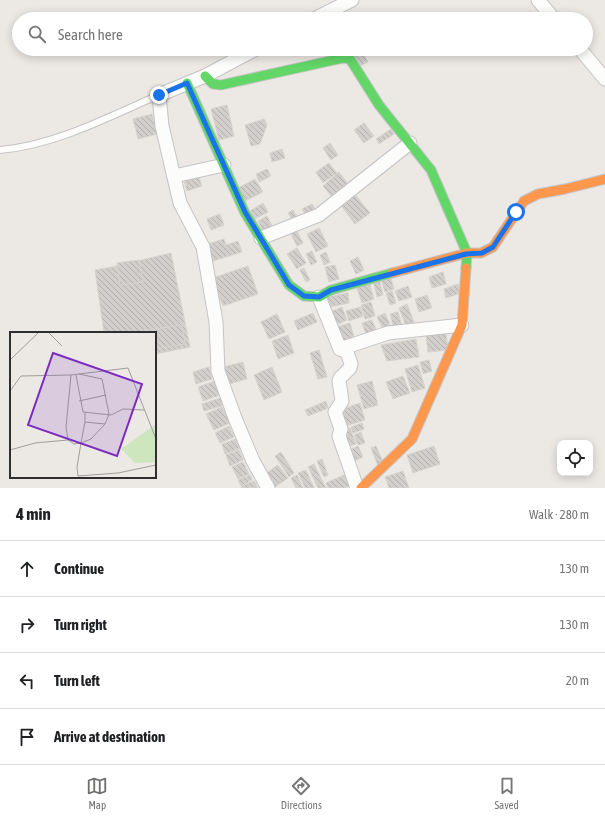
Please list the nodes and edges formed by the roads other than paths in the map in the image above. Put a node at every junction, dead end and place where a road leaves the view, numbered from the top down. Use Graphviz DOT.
graph roads {
  1 [pos="352,0"];
  2 [pos="538,0"];
  3 [pos="328,12"];
  4 [pos="548,12"];
  5 [pos="243,56"];
  6 [pos="586,56"];
  7 [pos="205,76"];
  8 [pos="605,79"];
  9 [pos="187,83"];
  10 [pos="159,95"];
  11 [pos="410,143"];
  12 [pos="0,150"];
  13 [pos="224,165"];
  14 [pos="174,176"];
  15 [pos="605,179"];
  16 [pos="261,238"];
  17 [pos="466,254"];
  18 [pos="319,297"];
  19 [pos="462,324"];
  20 [pos="340,349"];
  21 [pos="268,488"];
  22 [pos="357,488"];
  23 [pos="361,488"];
  1 -- 3 [label="street"];
  2 -- 4 [label="street"];
  5 -- 7 [label="street"];
  6 -- 8 [label="street"];
  7 -- 9 [label="street"];
  7 -- 11 [label="street"];
  9 -- 10 [label="street"];
  9 -- 13 [label="street"];
  10 -- 12 [label="lane"];
  10 -- 14 [label="street"];
  11 -- 16 [label="street"];
  11 -- 17 [label="street"];
  13 -- 14 [label="street"];
  13 -- 16 [label="street"];
  14 -- 21 [label="street"];
  15 -- 17 [label="street"];
  16 -- 18 [label="street"];
  17 -- 18 [label="street"];
  17 -- 19 [label="street"];
  18 -- 20 [label="street"];
  19 -- 20 [label="street"];
  19 -- 23 [label="street"];
  20 -- 22 [label="street"];
}
